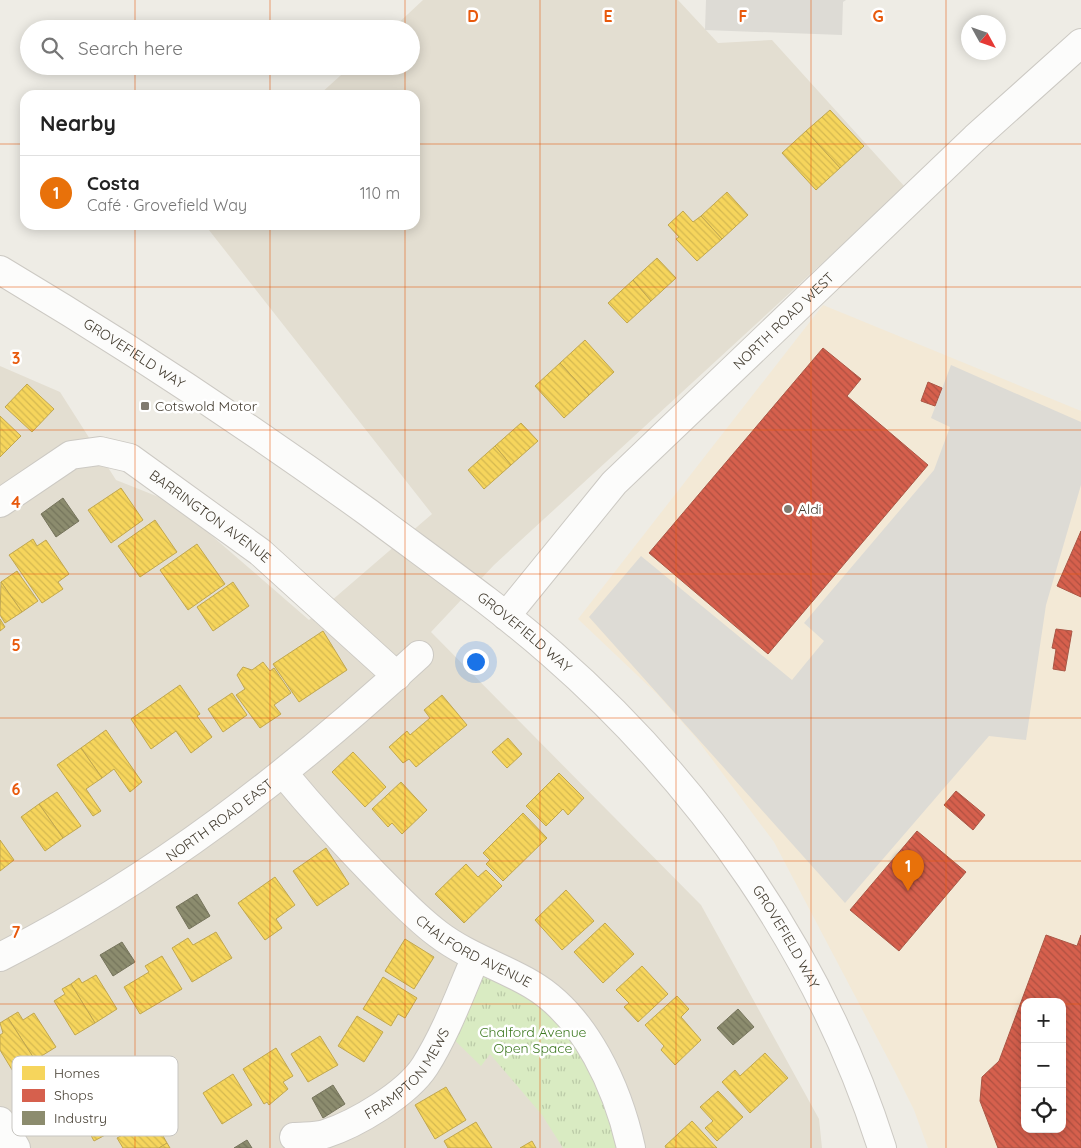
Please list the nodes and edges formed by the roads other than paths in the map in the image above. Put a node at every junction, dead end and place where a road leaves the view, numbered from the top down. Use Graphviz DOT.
graph roads {
  1 [pos="1081,42"];
  2 [pos="0,270"];
  3 [pos="0,503"];
  4 [pos="506,616"];
  5 [pos="419,655"];
  6 [pos="397,676"];
  7 [pos="284,774"];
  8 [pos="0,957"];
  9 [pos="475,959"];
  10 [pos="0,1120"];
  11 [pos="294,1137"];
  12 [pos="16,1148"];
  13 [pos="631,1148"];
  14 [pos="882,1148"];
  1 -- 4 [label="street, NORTH ROAD WEST"];
  2 -- 4 [label="street, GROVEFIELD WAY"];
  3 -- 6 [label="street, BARRINGTON AVENUE"];
  4 -- 14 [label="street, GROVEFIELD WAY"];
  5 -- 6 [label="street, NORTH ROAD EAST"];
  6 -- 7 [label="street, NORTH ROAD EAST"];
  7 -- 8 [label="street, NORTH ROAD EAST"];
  7 -- 9 [label="street, CHALFORD AVENUE"];
  9 -- 11 [label="street, FRAMPTON MEWS"];
  9 -- 13 [label="street, CHALFORD AVENUE"];
  10 -- 12 [label="street"];
}
